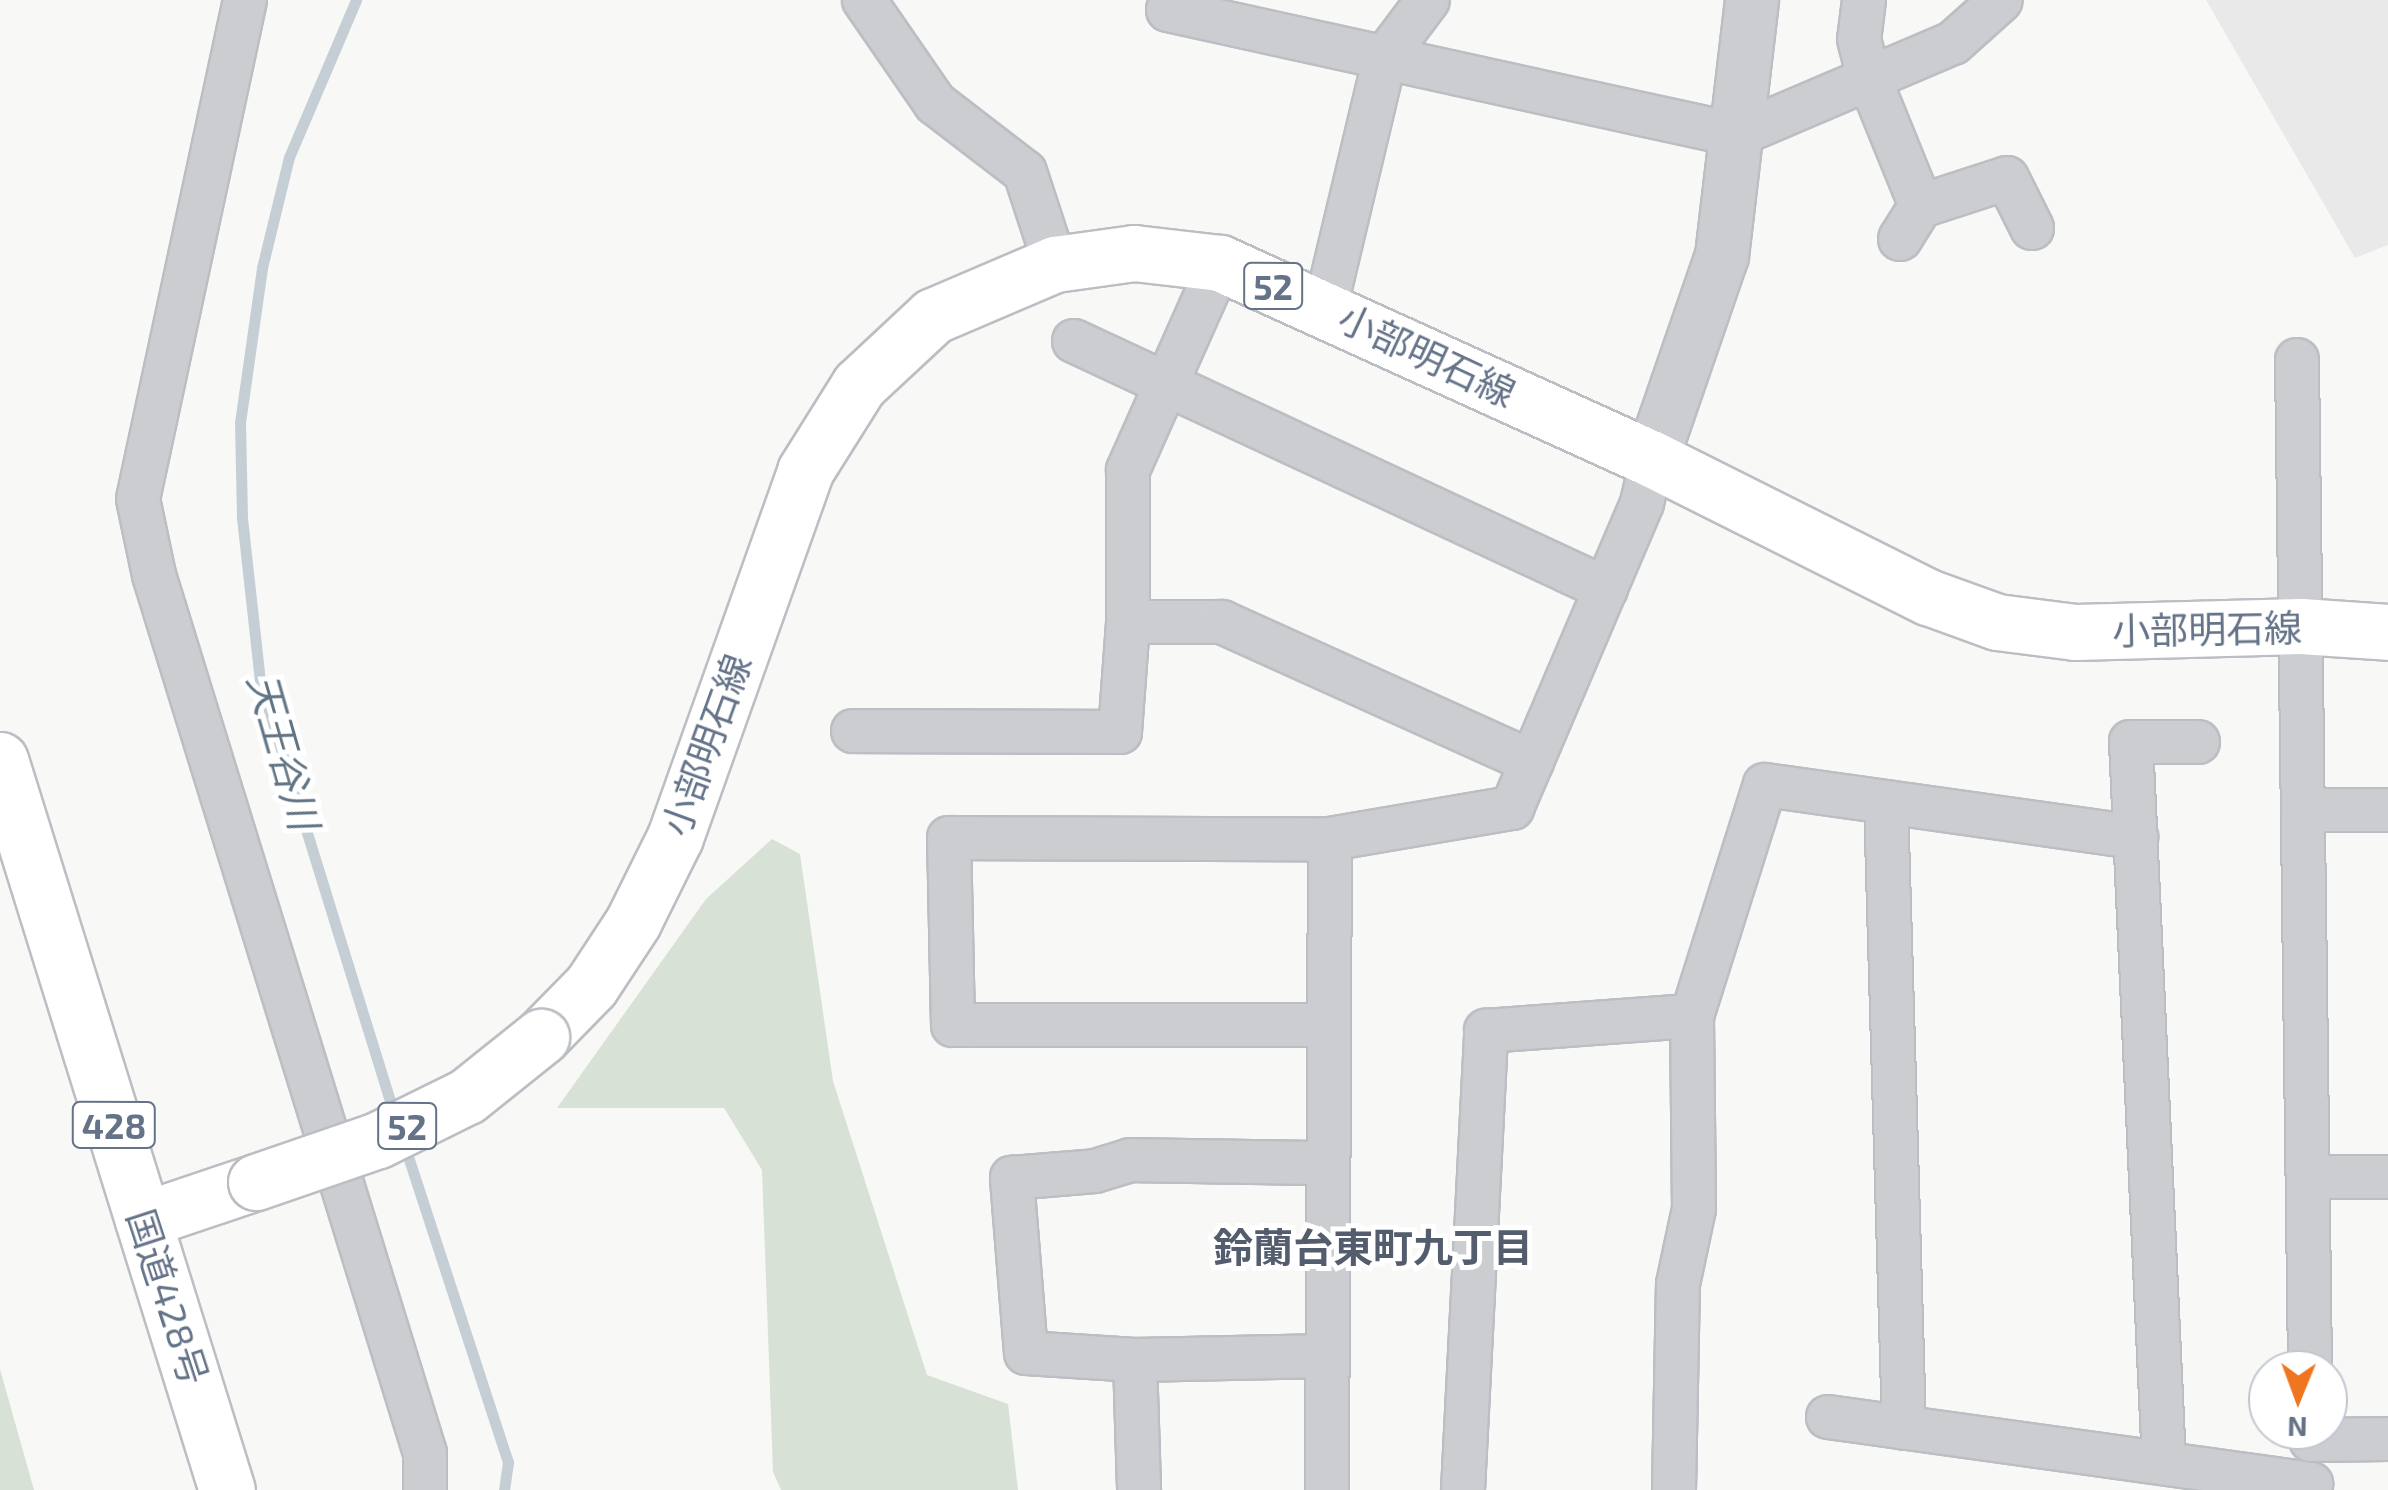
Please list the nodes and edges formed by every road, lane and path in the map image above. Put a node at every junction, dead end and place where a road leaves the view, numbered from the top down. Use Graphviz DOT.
graph roads {
  1 [pos="246,0"];
  2 [pos="864,0"];
  3 [pos="1175,0"];
  4 [pos="1428,0"];
  5 [pos="1752,0"];
  6 [pos="1864,0"];
  7 [pos="2001,0"];
  8 [pos="1385,57"];
  9 [pos="1870,78"];
  10 [pos="1738,135"];
  11 [pos="2032,228"];
  12 [pos="1055,264"];
  13 [pos="1220,264"];
  14 [pos="1326,308"];
  15 [pos="1074,341"];
  16 [pos="2297,360"];
  17 [pos="1167,384"];
  18 [pos="1652,459"];
  19 [pos="1606,588"];
  20 [pos="1128,622"];
  21 [pos="2301,626"];
  22 [pos="2388,632"];
  23 [pos="853,732"];
  24 [pos="2198,742"];
  25 [pos="0,760"];
  26 [pos="1532,762"];
  27 [pos="1886,802"];
  28 [pos="2303,810"];
  29 [pos="2388,810"];
  30 [pos="2136,837"];
  31 [pos="1330,839"];
  32 [pos="1692,1016"];
  33 [pos="1326,1025"];
  34 [pos="1327,1163"];
  35 [pos="2388,1177"];
  36 [pos="2308,1178"];
  37 [pos="143,1220"];
  38 [pos="2310,1350"];
  39 [pos="1327,1356"];
  40 [pos="1134,1360"];
  41 [pos="1828,1418"];
  42 [pos="1904,1428"];
  43 [pos="2348,1437"];
  44 [pos="2388,1439"];
  45 [pos="2311,1450"];
  46 [pos="2164,1463"];
  47 [pos="2311,1487"];
  48 [pos="227,1490"];
  49 [pos="424,1490"];
  50 [pos="1139,1490"];
  51 [pos="1326,1490"];
  52 [pos="1463,1490"];
  53 [pos="1674,1490"];
  1 -- 49 [label="street"];
  2 -- 12 [label="street"];
  3 -- 8 [label="street"];
  4 -- 8 [label="street"];
  5 -- 10 [label="street"];
  6 -- 9 [label="street"];
  7 -- 9 [label="street"];
  8 -- 10 [label="street"];
  8 -- 14 [label="street"];
  9 -- 10 [label="street"];
  9 -- 11 [label="street"];
  10 -- 18 [label="street"];
  12 -- 13 [label="main road, 小部明石線 / 52"];
  12 -- 37 [label="main road, 小部明石線 / 52, bridge"];
  13 -- 14 [label="main road, 小部明石線 / 52"];
  13 -- 17 [label="street"];
  14 -- 18 [label="main road, 小部明石線 / 52"];
  15 -- 17 [label="street"];
  16 -- 21 [label="street"];
  17 -- 19 [label="street"];
  17 -- 20 [label="street"];
  18 -- 19 [label="street"];
  18 -- 21 [label="main road, 小部明石線 / 52"];
  19 -- 26 [label="street"];
  20 -- 23 [label="street"];
  20 -- 26 [label="street"];
  21 -- 22 [label="main road, 小部明石線 / 52"];
  21 -- 28 [label="street"];
  24 -- 30 [label="street"];
  25 -- 37 [label="main road, 国道428号 / 428"];
  26 -- 31 [label="street"];
  27 -- 30 [label="street"];
  27 -- 32 [label="street"];
  27 -- 42 [label="street"];
  28 -- 29 [label="street"];
  28 -- 36 [label="street"];
  30 -- 46 [label="street"];
  31 -- 33 [label="street"];
  31 -- 33 [label="street"];
  32 -- 52 [label="street"];
  32 -- 53 [label="street"];
  33 -- 34 [label="street"];
  34 -- 39 [label="street"];
  34 -- 40 [label="street"];
  35 -- 36 [label="street"];
  36 -- 38 [label="street"];
  37 -- 48 [label="main road, 国道428号 / 428"];
  39 -- 40 [label="street"];
  39 -- 51 [label="street"];
  40 -- 50 [label="street"];
  41 -- 42 [label="street"];
  42 -- 46 [label="street"];
  43 -- 44 [label="street"];
  45 -- 47 [label="street"];
  46 -- 47 [label="street"];
}
